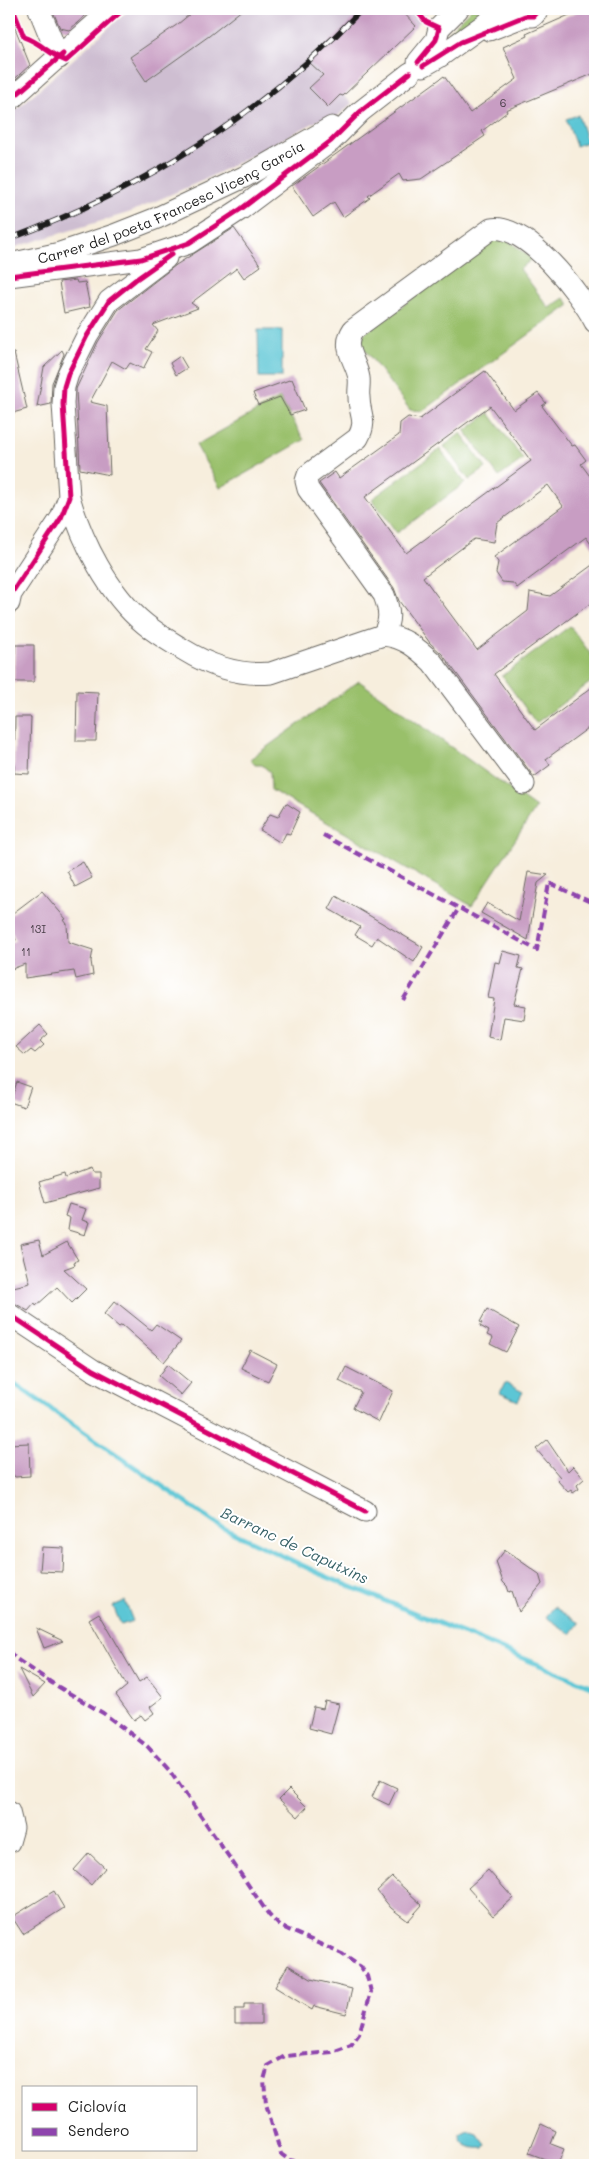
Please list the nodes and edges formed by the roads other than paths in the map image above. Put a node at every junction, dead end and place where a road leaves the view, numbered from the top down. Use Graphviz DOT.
graph roads {
  1 [pos="39,9"];
  2 [pos="112,9"];
  3 [pos="458,9"];
  4 [pos="522,11"];
  5 [pos="59,58"];
  6 [pos="417,67"];
  7 [pos="9,101"];
  8 [pos="360,112"];
  9 [pos="327,130"];
  10 [pos="155,256"];
  11 [pos="9,264"];
  12 [pos="9,276"];
  13 [pos="595,322"];
  14 [pos="69,497"];
  15 [pos="9,602"];
  16 [pos="383,635"];
  17 [pos="524,784"];
  18 [pos="9,1314"];
  19 [pos="366,1511"];
  20 [pos="9,1812"];
  21 [pos="9,1842"];
  1 -- 5 [label="street"];
  2 -- 5 [label="street"];
  3 -- 6 [label="street"];
  4 -- 6 [label="street, Carrer del poeta Francesc Vicenç Garcia"];
  5 -- 7 [label="street"];
  6 -- 8 [label="street, Carrer del poeta Francesc Vicenç Garcia"];
  8 -- 9 [label="street, Carrer del poeta Francesc Vicenç Garcia"];
  8 -- 10 [label="street, Carrer del poeta Francesc Vicenç Garcia"];
  9 -- 10 [label="street, Carrer del poeta Francesc Vicenç Garcia"];
  9 -- 11 [label="street, Carrer del poeta Francesc Vicenç Garcia"];
  10 -- 12 [label="street, Carrer del poeta Francesc Vicenç Garcia"];
  10 -- 14 [label="street"];
  13 -- 16 [label="street"];
  14 -- 15 [label="street"];
  14 -- 16 [label="street"];
  16 -- 17 [label="street"];
  18 -- 19 [label="street"];
  20 -- 21 [label="street"];
}
